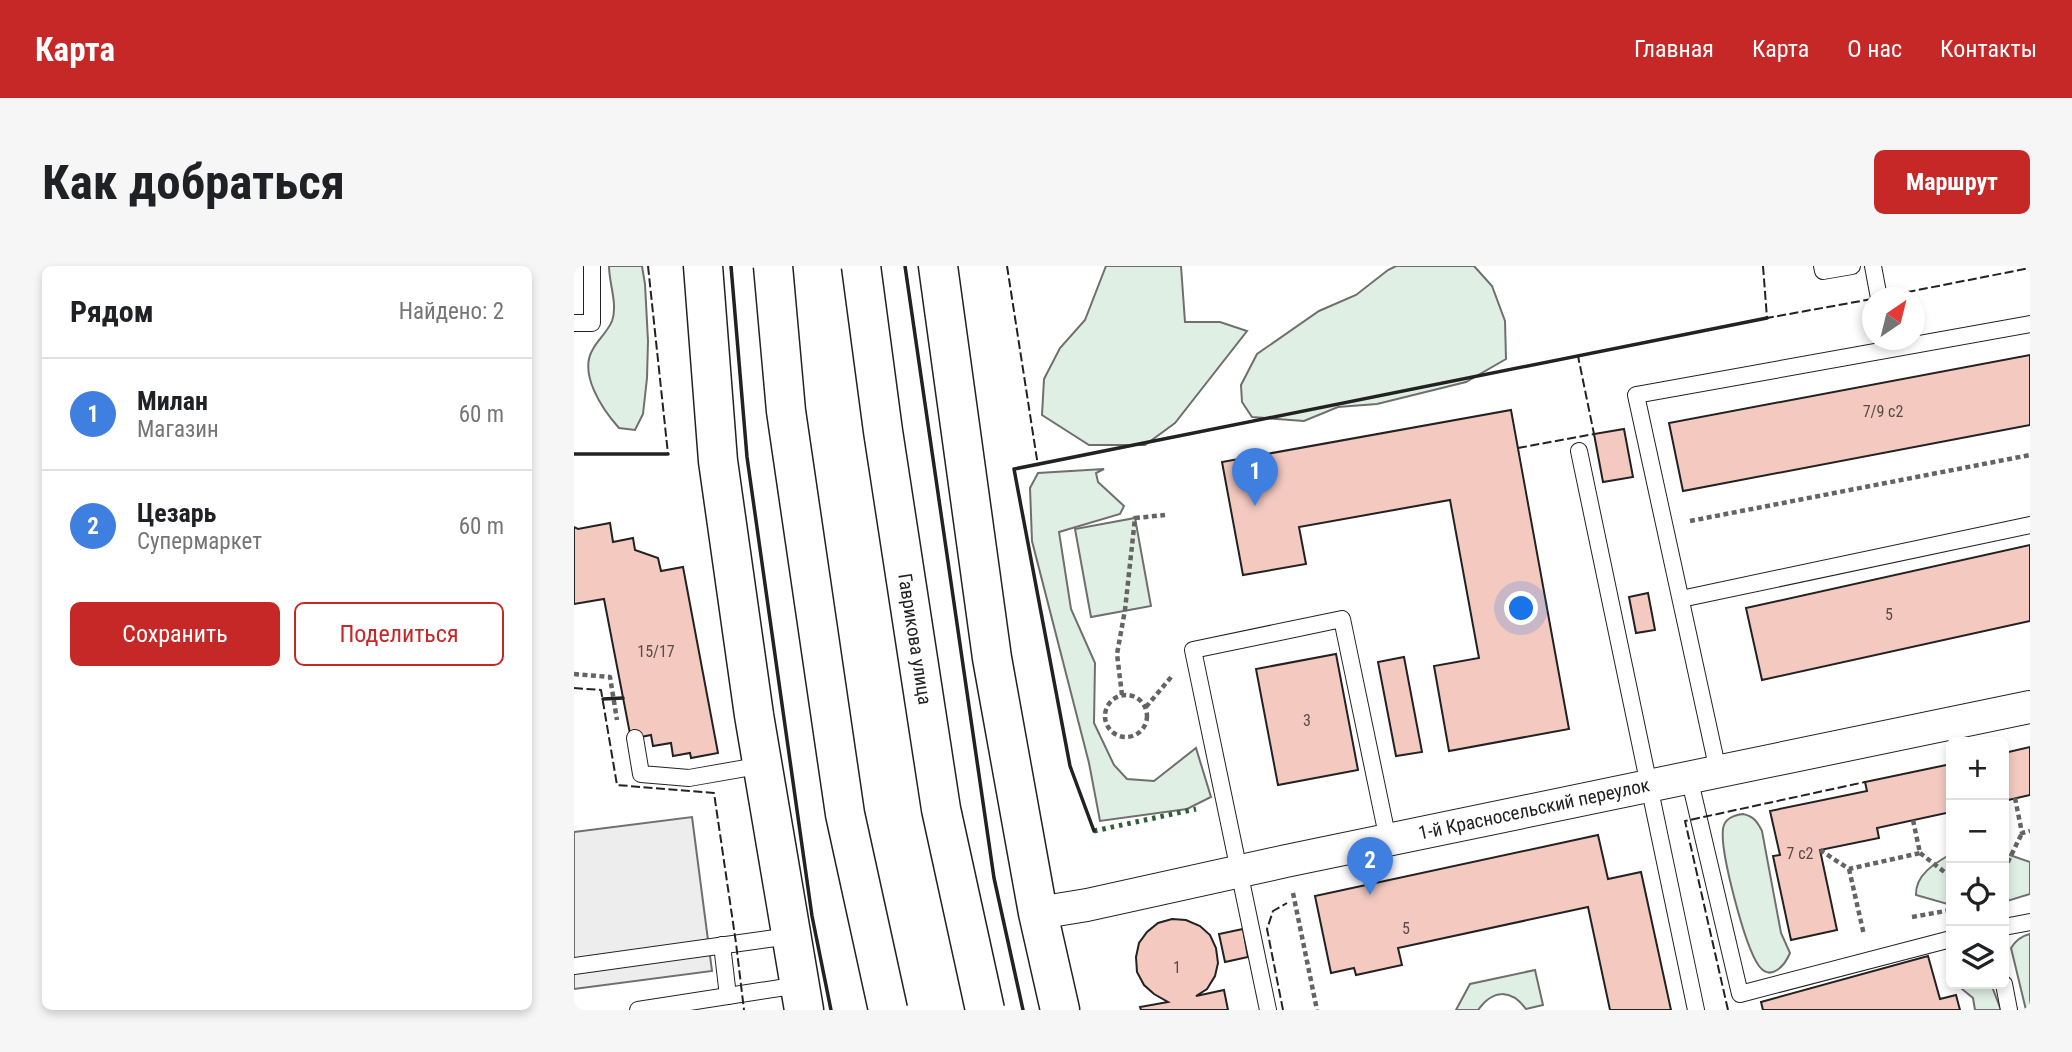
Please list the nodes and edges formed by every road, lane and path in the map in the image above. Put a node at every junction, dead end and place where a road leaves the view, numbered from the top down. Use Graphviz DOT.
graph roads {
  1 [pos="592,266"];
  2 [pos="703,266"];
  3 [pos="773,266"];
  4 [pos="861,266"];
  5 [pos="938,266"];
  6 [pos="1822,266"];
  7 [pos="1852,266"];
  8 [pos="1873,266"];
  9 [pos="1878,287"];
  10 [pos="574,323"];
  11 [pos="2030,324"];
  12 [pos="1925,339"];
  13 [pos="1862,350"];
  14 [pos="1579,451"];
  15 [pos="2030,455"];
  16 [pos="1165,515"];
  17 [pos="1665,526"];
  18 [pos="2030,526"];
  19 [pos="1681,599"];
  20 [pos="1193,650"];
  21 [pos="574,674"];
  22 [pos="1122,695"];
  23 [pos="2030,707"];
  24 [pos="1146,708"];
  25 [pos="615,711"];
  26 [pos="635,738"];
  27 [pos="763,765"];
  28 [pos="1704,774"];
  29 [pos="1649,785"];
  30 [pos="2015,798"];
  31 [pos="1913,820"];
  32 [pos="2030,831"];
  33 [pos="2022,832"];
  34 [pos="1388,840"];
  35 [pos="1820,850"];
  36 [pos="1920,853"];
  37 [pos="1286,861"];
  38 [pos="2007,863"];
  39 [pos="1849,869"];
  40 [pos="1239,871"];
  41 [pos="1946,873"];
  42 [pos="1946,911"];
  43 [pos="1038,913"];
  44 [pos="1912,917"];
  45 [pos="2030,922"];
  46 [pos="2009,927"];
  47 [pos="790,936"];
  48 [pos="1946,940"];
  49 [pos="722,945"];
  50 [pos="1870,960"];
  51 [pos="574,966"];
  52 [pos="2005,989"];
  53 [pos="728,996"];
  54 [pos="802,998"];
  55 [pos="638,1010"];
  56 [pos="888,1010"];
  57 [pos="985,1010"];
  58 [pos="1060,1010"];
  59 [pos="1268,1010"];
  60 [pos="1317,1010"];
  61 [pos="1696,1010"];
  62 [pos="2009,1010"];
  1 -- 10 [label="lane"];
  2 -- 27 [label="main road"];
  3 -- 56 [label="main road, bridge"];
  4 -- 57 [label="main road, Гаврикова улица, bridge"];
  5 -- 43 [label="main road"];
  6 -- 7 [label="lane"];
  8 -- 9 [label="lane"];
  11 -- 12 [label="lane"];
  13 -- 17 [label="lane"];
  14 -- 29 [label="lane"];
  15 -- 17 [label="path"];
  16 -- 22 [label="path"];
  17 -- 19 [label="lane"];
  18 -- 19 [label="lane"];
  19 -- 28 [label="lane"];
  20 -- 24 [label="path"];
  20 -- 34 [label="lane"];
  20 -- 40 [label="lane"];
  21 -- 25 [label="path"];
  22 -- 24 [label="path"];
  22 -- 24 [label="path"];
  23 -- 28 [label="street, 1-й Красносельский переулок"];
  26 -- 27 [label="lane"];
  27 -- 47 [label="main road"];
  28 -- 29 [label="street, 1-й Красносельский переулок"];
  28 -- 50 [label="lane"];
  29 -- 34 [label="street, 1-й Красносельский переулок"];
  29 -- 61 [label="lane"];
  30 -- 33 [label="path"];
  31 -- 36 [label="path"];
  32 -- 33 [label="path"];
  33 -- 38 [label="path"];
  34 -- 37 [label="street, 1-й Красносельский переулок"];
  35 -- 39 [label="path"];
  36 -- 39 [label="path"];
  36 -- 41 [label="path"];
  37 -- 40 [label="street, 1-й Красносельский переулок"];
  37 -- 60 [label="path"];
  39 -- 50 [label="path"];
  40 -- 43 [label="street, 1-й Красносельский переулок"];
  40 -- 59 [label="lane"];
  42 -- 44 [label="path"];
  43 -- 58 [label="main road"];
  45 -- 46 [label="lane"];
  47 -- 49 [label="lane"];
  47 -- 54 [label="main road"];
  48 -- 50 [label="lane"];
  49 -- 51 [label="lane"];
  49 -- 53 [label="lane"];
  52 -- 62 [label="lane"];
  53 -- 54 [label="lane"];
  53 -- 55 [label="lane"];
}
